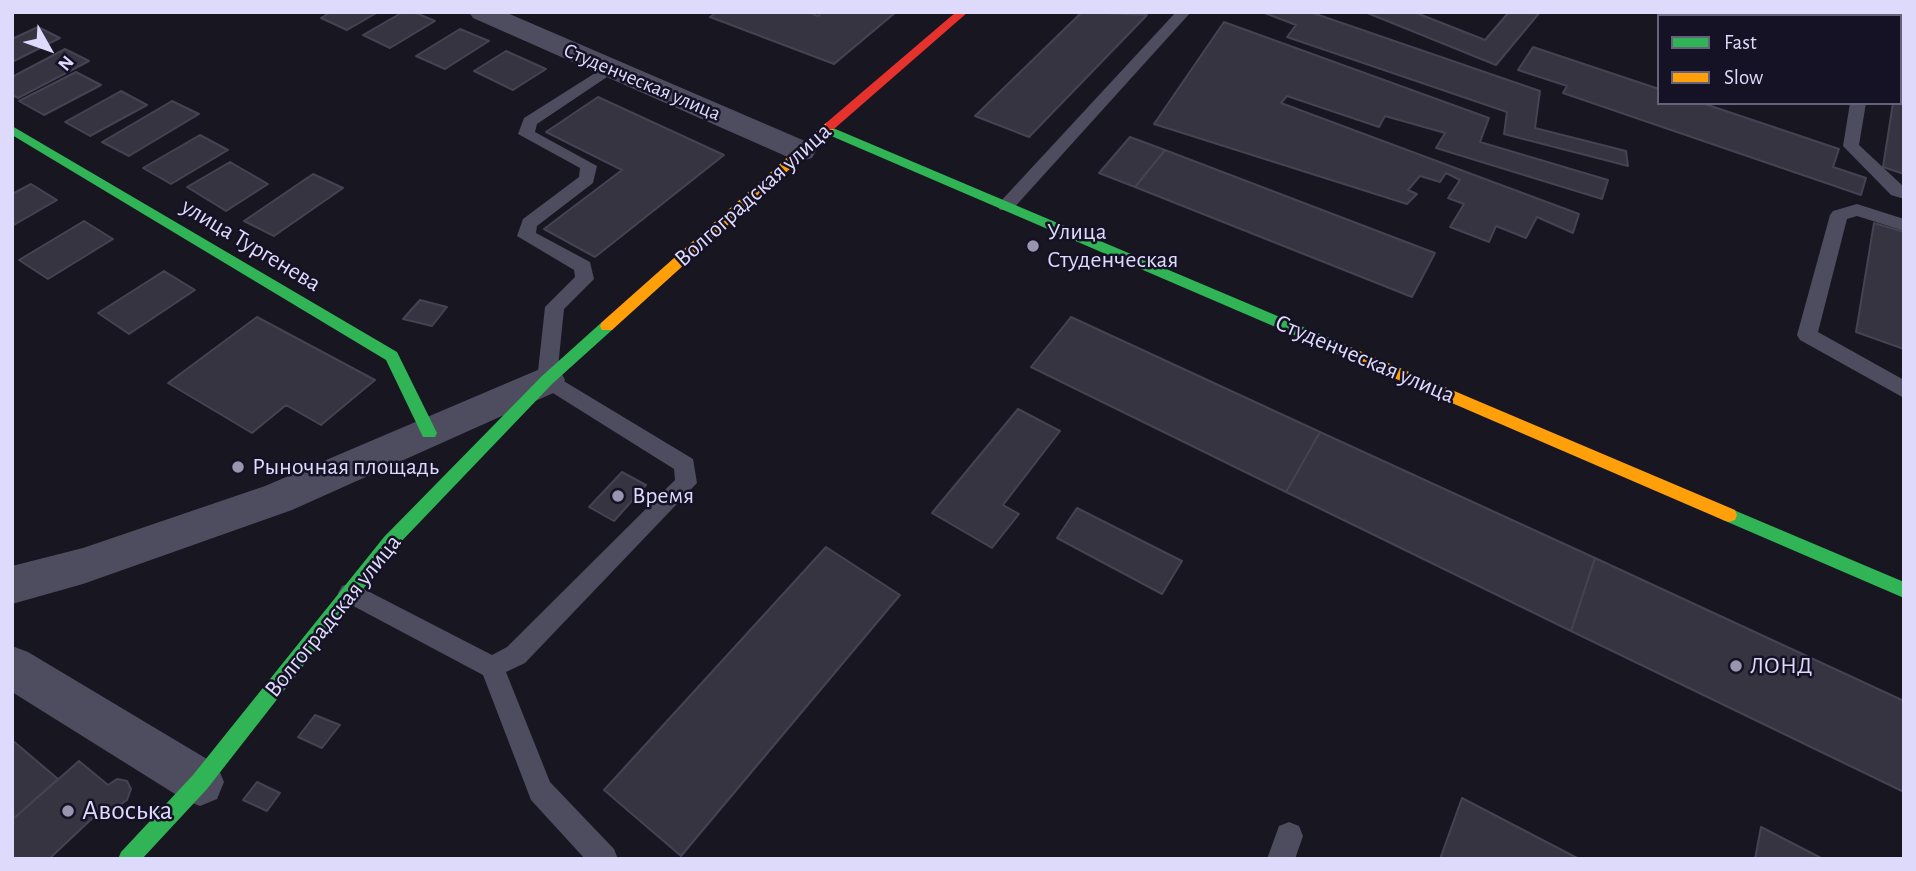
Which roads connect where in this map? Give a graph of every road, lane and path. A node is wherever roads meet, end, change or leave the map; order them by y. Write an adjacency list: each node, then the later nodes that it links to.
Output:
1 (482, 12): 4 (street, Студенческая улица)
2 (963, 12): 7 (street, Волгоградская улица)
3 (1184, 12): 10 (lane)
4 (611, 68): 8 (street, Студенческая улица); 12 (lane)
5 (1858, 105): 9 (lane)
6 (12, 130): 14 (street, улица Тургенева)
7 (826, 130): 8 (street, Волгоградская улица); 10 (street, Студенческая улица)
8 (801, 151): 12 (street, Волгоградская улица)
9 (1904, 193)
10 (1006, 206): 16 (street, Студенческая улица)
11 (1904, 225): 13 (lane)
12 (547, 380): 14 (street, Волгоградская улица); 17 (street, Волгоградская улица); 19 (lane)
13 (1904, 390)
14 (429, 433): 15 (street, Волгоградская улица)
15 (12, 585)
16 (1904, 590)
17 (350, 593): 19 (lane); 20 (street, Волгоградская улица)
18 (12, 667): 20 (street)
19 (492, 667): 22 (lane)
20 (200, 782): 21 (street, Волгоградская улица)
21 (128, 859)
22 (604, 859)

